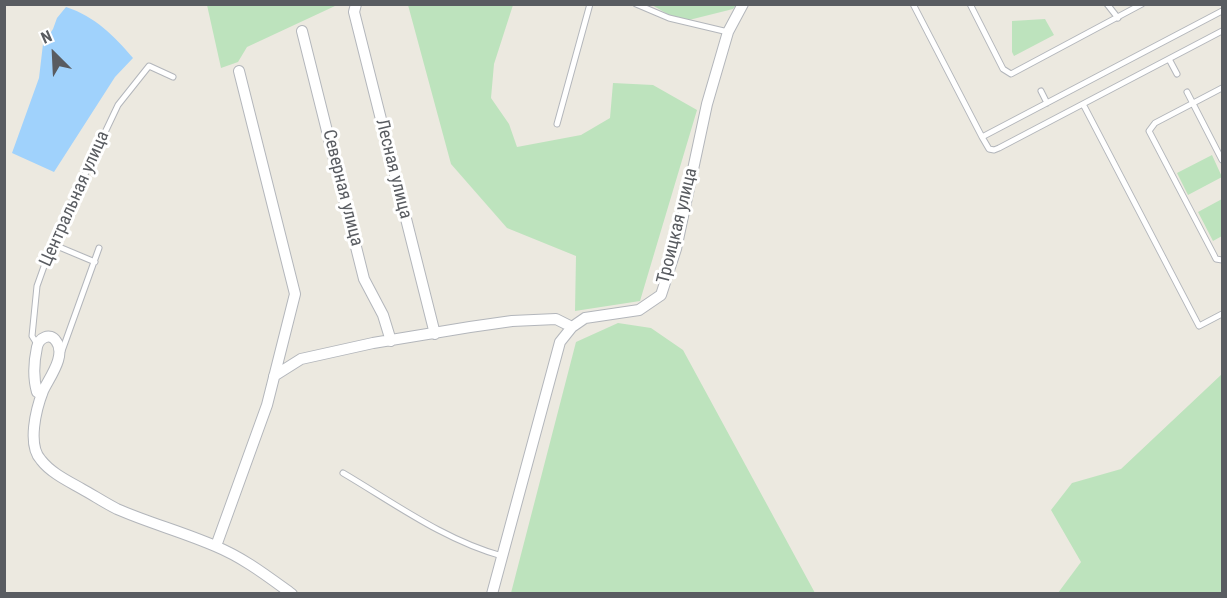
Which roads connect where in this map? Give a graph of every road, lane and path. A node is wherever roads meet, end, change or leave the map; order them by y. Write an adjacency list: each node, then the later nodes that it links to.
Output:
1 (356, 4): 35 (street, Лесная улица)
2 (590, 4): 26 (lane)
3 (636, 4): 13 (lane)
4 (743, 4): 13 (street, Троицкая улица)
5 (913, 4): 27 (lane)
6 (970, 4): 15 (lane)
7 (1107, 4): 10 (lane)
8 (1142, 4): 10 (lane)
9 (1222, 11): 23 (lane)
10 (1118, 18): 15 (lane)
11 (302, 31): 36 (street, Северная улица)
12 (1222, 31): 14 (lane)
13 (728, 32): 34 (street, Троицкая улица)
14 (1169, 59): 18 (lane); 25 (lane)
15 (1028, 65): 17 (lane)
16 (239, 71): 38 (street)
17 (1032, 73)
18 (1177, 74)
19 (173, 77): 29 (lane, Центральная улица)
20 (1222, 88): 24 (lane)
21 (1041, 91): 23 (lane)
22 (1186, 92): 24 (lane)
23 (1047, 103): 27 (lane)
24 (1193, 103): 28 (lane); 31 (lane)
25 (1083, 104): 27 (lane); 33 (lane)
26 (557, 123)
27 (982, 137)
28 (1222, 160)
29 (52, 244): 32 (lane); 37 (lane, Центральная улица)
30 (99, 248): 32 (lane)
31 (1222, 260)
32 (95, 262): 39 (lane)
33 (1222, 314)
34 (572, 327): 35 (street); 45 (street)
35 (435, 334): 36 (street)
36 (391, 341): 40 (street)
37 (37, 344): 39 (street); 42 (street)
38 (280, 352): 40 (street); 41 (street)
39 (58, 361): 42 (street)
40 (297, 362): 41 (street)
41 (274, 376): 44 (street)
42 (42, 393): 44 (street)
43 (343, 473): 45 (lane)
44 (216, 546): 46 (street)
45 (502, 556): 47 (street)
46 (292, 594)
47 (492, 594)

